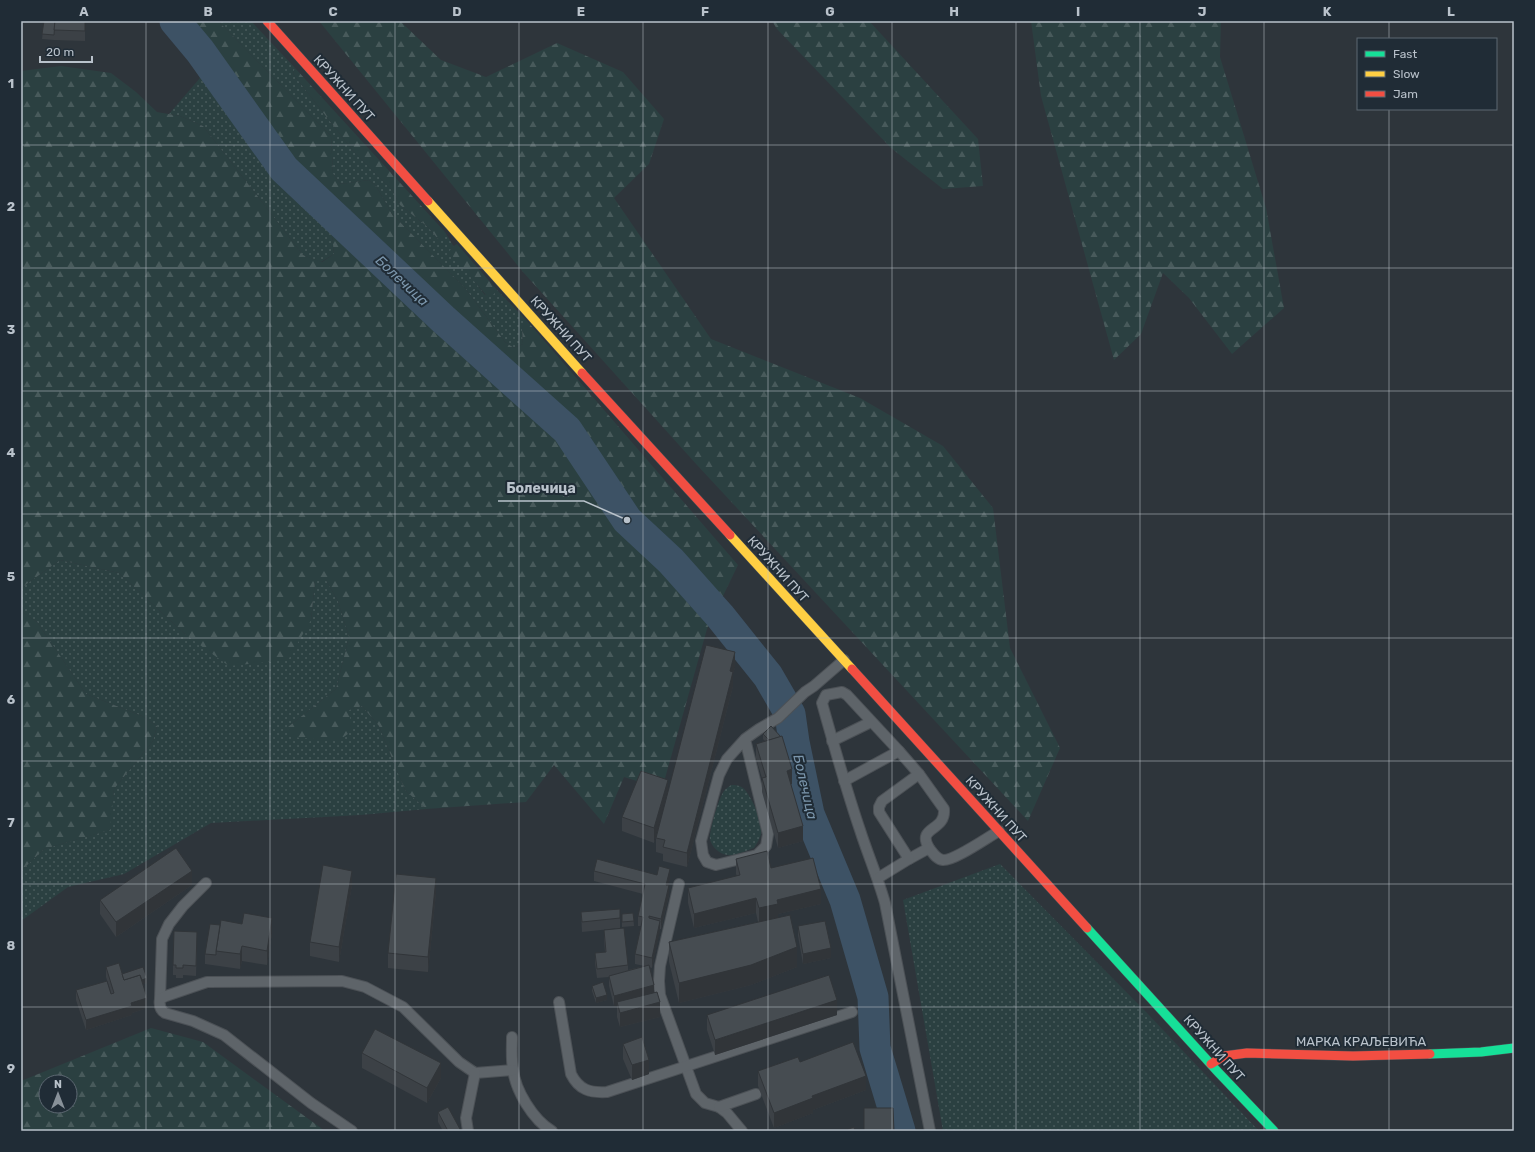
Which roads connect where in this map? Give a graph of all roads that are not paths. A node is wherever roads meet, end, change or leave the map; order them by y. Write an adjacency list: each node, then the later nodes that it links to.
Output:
1 (267, 21): 2 (main road, КРУЖНИ ПУТ)
2 (844, 660): 4 (lane); 9 (main road, КРУЖНИ ПУТ)
3 (871, 722): 5 (lane); 5 (lane); 6 (lane)
4 (745, 739): 4 (lane)
5 (832, 741): 8 (lane)
6 (899, 751): 7 (lane); 8 (lane)
7 (919, 774): 10 (lane); 11 (lane)
8 (844, 781): 12 (lane)
9 (999, 831): 10 (lane); 20 (main road, КРУЖНИ ПУТ)
10 (929, 848): 11 (lane)
11 (910, 859): 12 (lane)
12 (878, 878): 30 (lane)
13 (206, 883): 15 (lane)
14 (679, 884): 21 (lane)
15 (160, 999): 23 (lane); 26 (lane)
16 (559, 1002): 21 (lane)
17 (852, 1012): 21 (lane)
18 (512, 1037): 22 (lane)
19 (1514, 1048): 20 (main road, МАРКА КРАЉЕВИЋА)
20 (1211, 1064): 31 (main road, КРУЖНИ ПУТ)
21 (686, 1067): 25 (lane)
22 (513, 1070): 23 (lane); 28 (lane)
23 (475, 1073): 27 (lane)
24 (756, 1094): 25 (lane)
25 (719, 1107): 29 (lane)
26 (352, 1131)
27 (468, 1131)
28 (552, 1131)
29 (742, 1131)
30 (930, 1131)
31 (1274, 1131)

